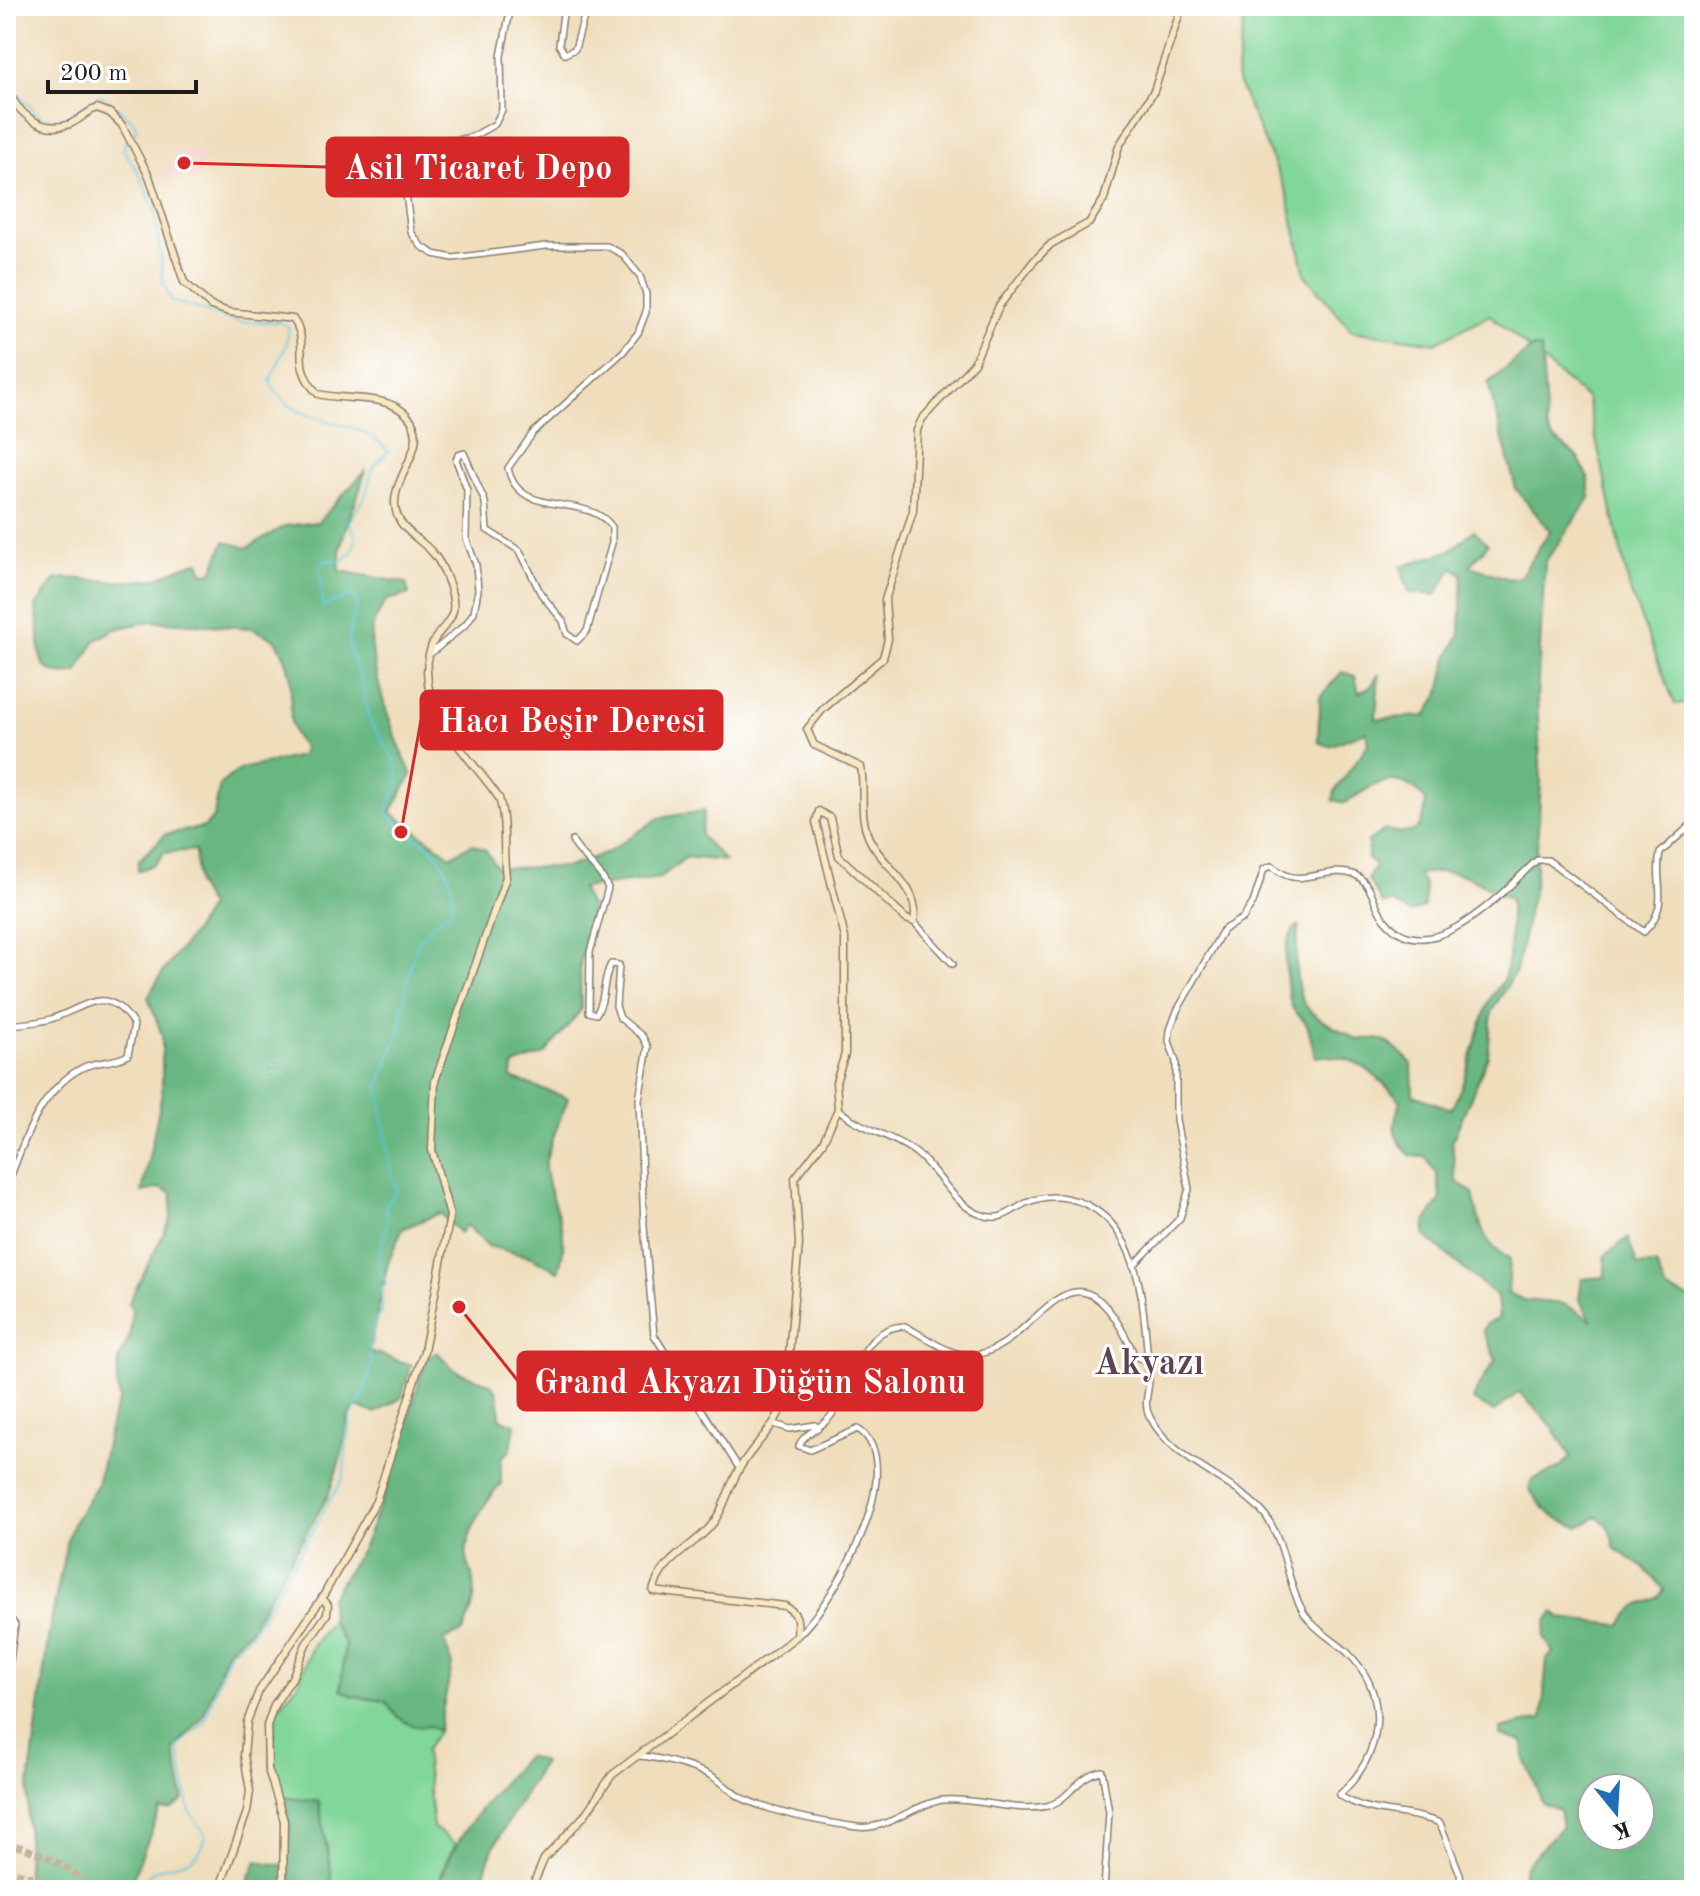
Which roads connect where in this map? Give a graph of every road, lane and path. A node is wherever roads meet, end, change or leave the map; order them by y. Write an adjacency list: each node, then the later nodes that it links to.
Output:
1 (511, 6): 6 (street)
2 (564, 6): 3 (street)
3 (587, 6)
4 (1182, 6): 9 (main road)
5 (6, 87): 6 (main road)
6 (429, 655): 19 (main road)
7 (1694, 822): 14 (street)
8 (572, 841): 18 (street)
9 (914, 922): 10 (street); 12 (main road)
10 (953, 964)
11 (6, 1025): 13 (street)
12 (838, 1109): 14 (street); 16 (main road)
13 (6, 1190)
14 (1133, 1266): 15 (street)
15 (1145, 1361): 17 (street); 28 (street)
16 (774, 1424): 17 (street); 18 (main road)
17 (818, 1429): 21 (street)
18 (739, 1468): 21 (main road)
19 (322, 1598): 24 (main road); 25 (main road)
20 (6, 1612): 22 (street)
21 (797, 1636): 23 (main road)
22 (6, 1687)
23 (634, 1755): 26 (main road); 27 (street)
24 (219, 1890)
25 (283, 1890)
26 (531, 1890)
27 (1104, 1890)
28 (1462, 1890)

